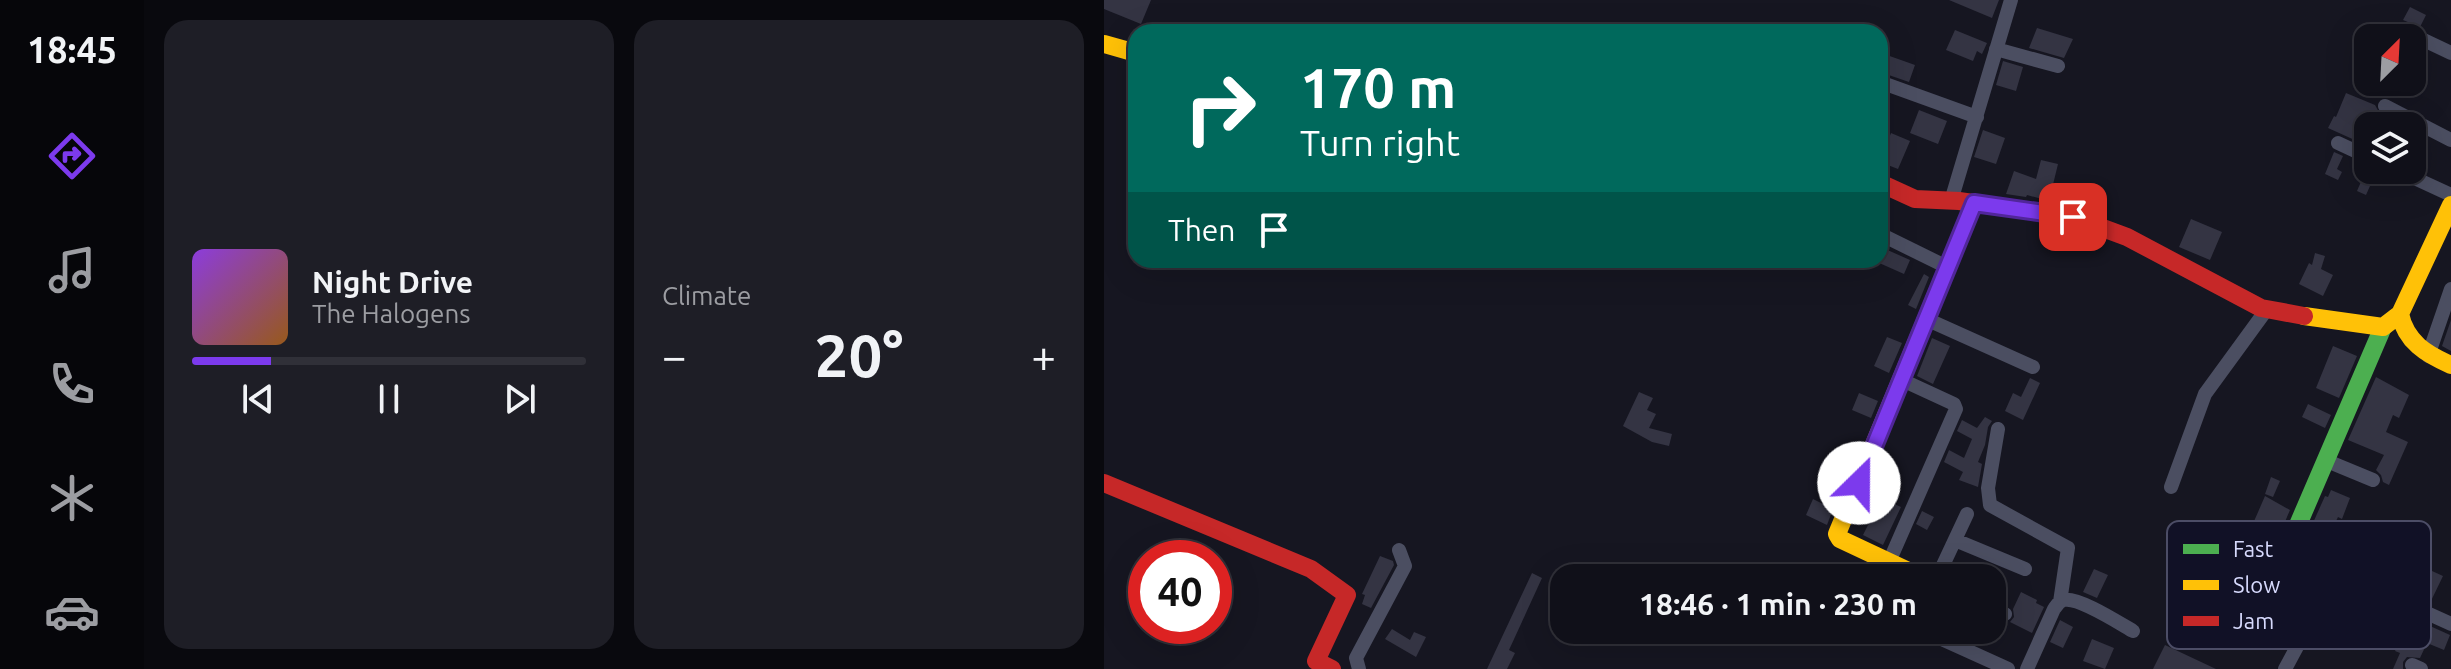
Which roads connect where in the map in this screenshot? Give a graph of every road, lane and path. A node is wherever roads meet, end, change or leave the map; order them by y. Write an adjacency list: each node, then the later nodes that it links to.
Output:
1 (2011, 0): 4 (street)
2 (2426, 41): 6 (street)
3 (1104, 44): 5 (street)
4 (1996, 49): 7 (street); 10 (street)
5 (1128, 51)
6 (2451, 53)
7 (2058, 66)
8 (1888, 85): 10 (street)
9 (2385, 106): 11 (street)
10 (1977, 117): 17 (street)
11 (2451, 140)
12 (2338, 143): 13 (street)
13 (2354, 150)
14 (2426, 183): 16 (street)
15 (1888, 187): 17 (street)
16 (2451, 195)
17 (1951, 201): 18 (street)
18 (1974, 203): 21 (street); 23 (street)
19 (2451, 205): 24 (street)
20 (1888, 238): 21 (street)
21 (1947, 267): 25 (street)
22 (2451, 289): 27 (street)
23 (2267, 309): 26 (street); 35 (street)
24 (2400, 314): 26 (street); 27 (street)
25 (1926, 319): 29 (street); 30 (street)
26 (2383, 327): 32 (street)
27 (2428, 356): 28 (street)
28 (2451, 365)
29 (2033, 367)
30 (1902, 380): 40 (street); 40 (street)
31 (1998, 429): 44 (street)
32 (2327, 461): 33 (street); 37 (street)
33 (2373, 480)
34 (1104, 483): 50 (street)
35 (2171, 487)
36 (1967, 514): 38 (street)
37 (2300, 521)
38 (1955, 540): 42 (street); 43 (street)
39 (1399, 550): 51 (street)
40 (1889, 562): 41 (street)
41 (1893, 564)
42 (1944, 564)
43 (2025, 569)
44 (2060, 602): 47 (street); 53 (street)
45 (2431, 615): 46 (street)
46 (2451, 624)
47 (2133, 631)
48 (1953, 644): 52 (street)
49 (2296, 649): 54 (street)
50 (1332, 669)
51 (1359, 669)
52 (2008, 669)
53 (2027, 669)
54 (2285, 669)

